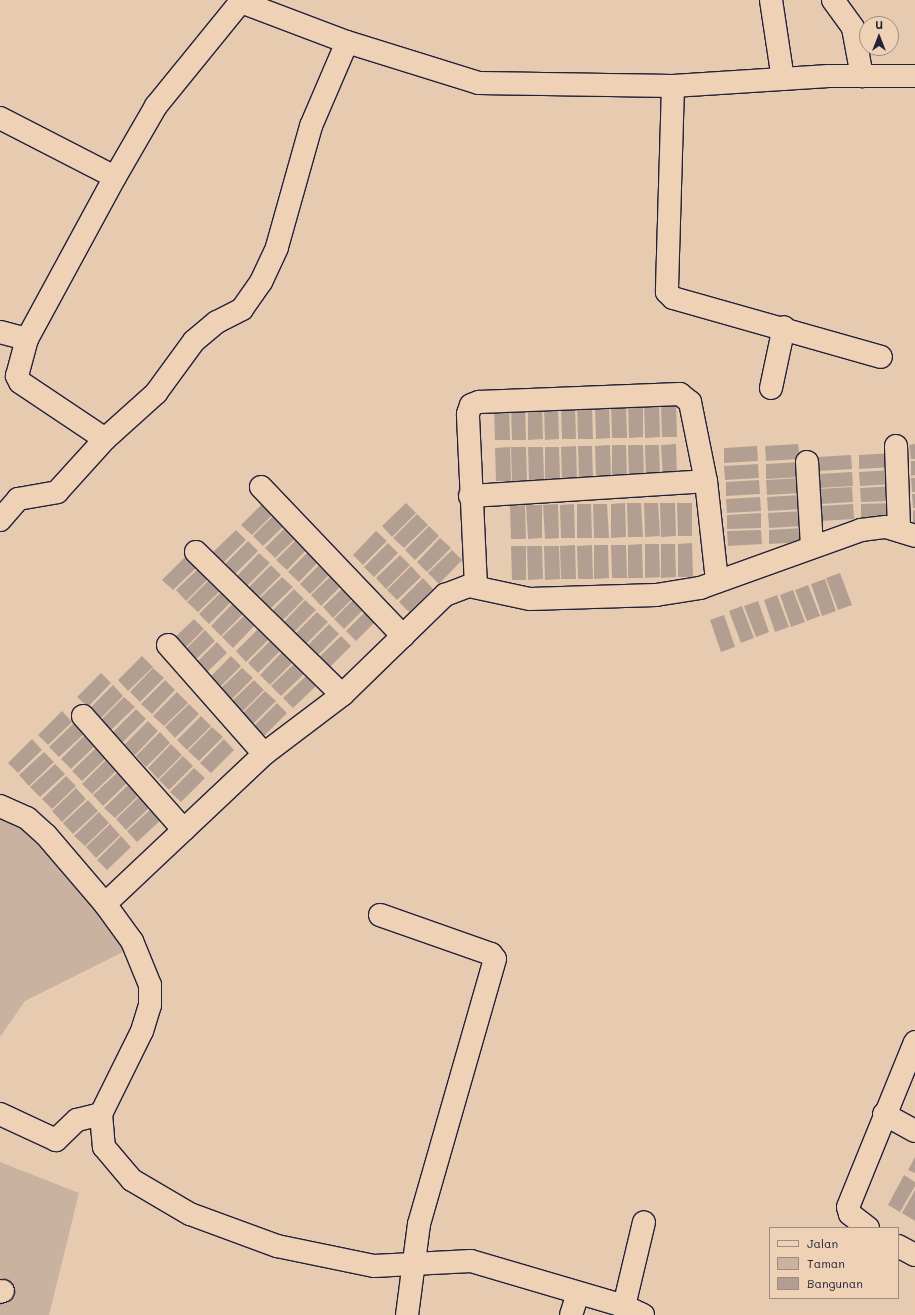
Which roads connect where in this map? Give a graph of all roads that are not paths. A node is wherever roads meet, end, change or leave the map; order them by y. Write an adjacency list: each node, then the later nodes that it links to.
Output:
1 (771, 0): 7 (street)
2 (833, 0): 5 (street)
3 (242, 1): 4 (street); 10 (street)
4 (348, 42): 8 (street); 16 (street)
5 (862, 76): 6 (street); 7 (street)
6 (915, 76)
7 (783, 79): 8 (street)
8 (673, 86): 11 (street)
9 (0, 118): 10 (street)
10 (114, 177): 13 (street)
11 (784, 327): 14 (street); 15 (street)
12 (0, 332): 13 (street)
13 (27, 339): 16 (street)
14 (881, 357)
15 (771, 388)
16 (105, 439): 22 (street)
17 (896, 446): 23 (street)
18 (806, 462): 24 (street)
19 (706, 481): 21 (street); 21 (street); 26 (street)
20 (261, 487): 28 (street)
21 (470, 496): 27 (street)
22 (0, 520)
23 (907, 533): 24 (street)
24 (812, 546): 26 (street)
25 (196, 552): 30 (street)
26 (717, 580): 27 (street)
27 (476, 586): 28 (street)
28 (403, 636): 30 (street)
29 (168, 645): 32 (street)
30 (342, 695): 32 (street)
31 (82, 716): 34 (street)
32 (264, 754): 34 (street)
33 (0, 806): 35 (street)
34 (184, 830): 35 (street)
35 (105, 904): 39 (street)
36 (380, 916): 46 (street)
37 (915, 1042): 40 (street)
38 (0, 1114): 39 (street)
39 (101, 1114): 46 (street)
40 (884, 1114): 41 (street); 43 (street)
41 (915, 1131)
42 (644, 1222): 48 (street)
43 (867, 1227)
44 (899, 1247): 45 (street)
45 (915, 1255)
46 (414, 1265): 47 (street); 49 (street)
47 (578, 1293): 48 (street); 50 (street)
48 (634, 1311)
49 (407, 1315)
50 (571, 1315)

